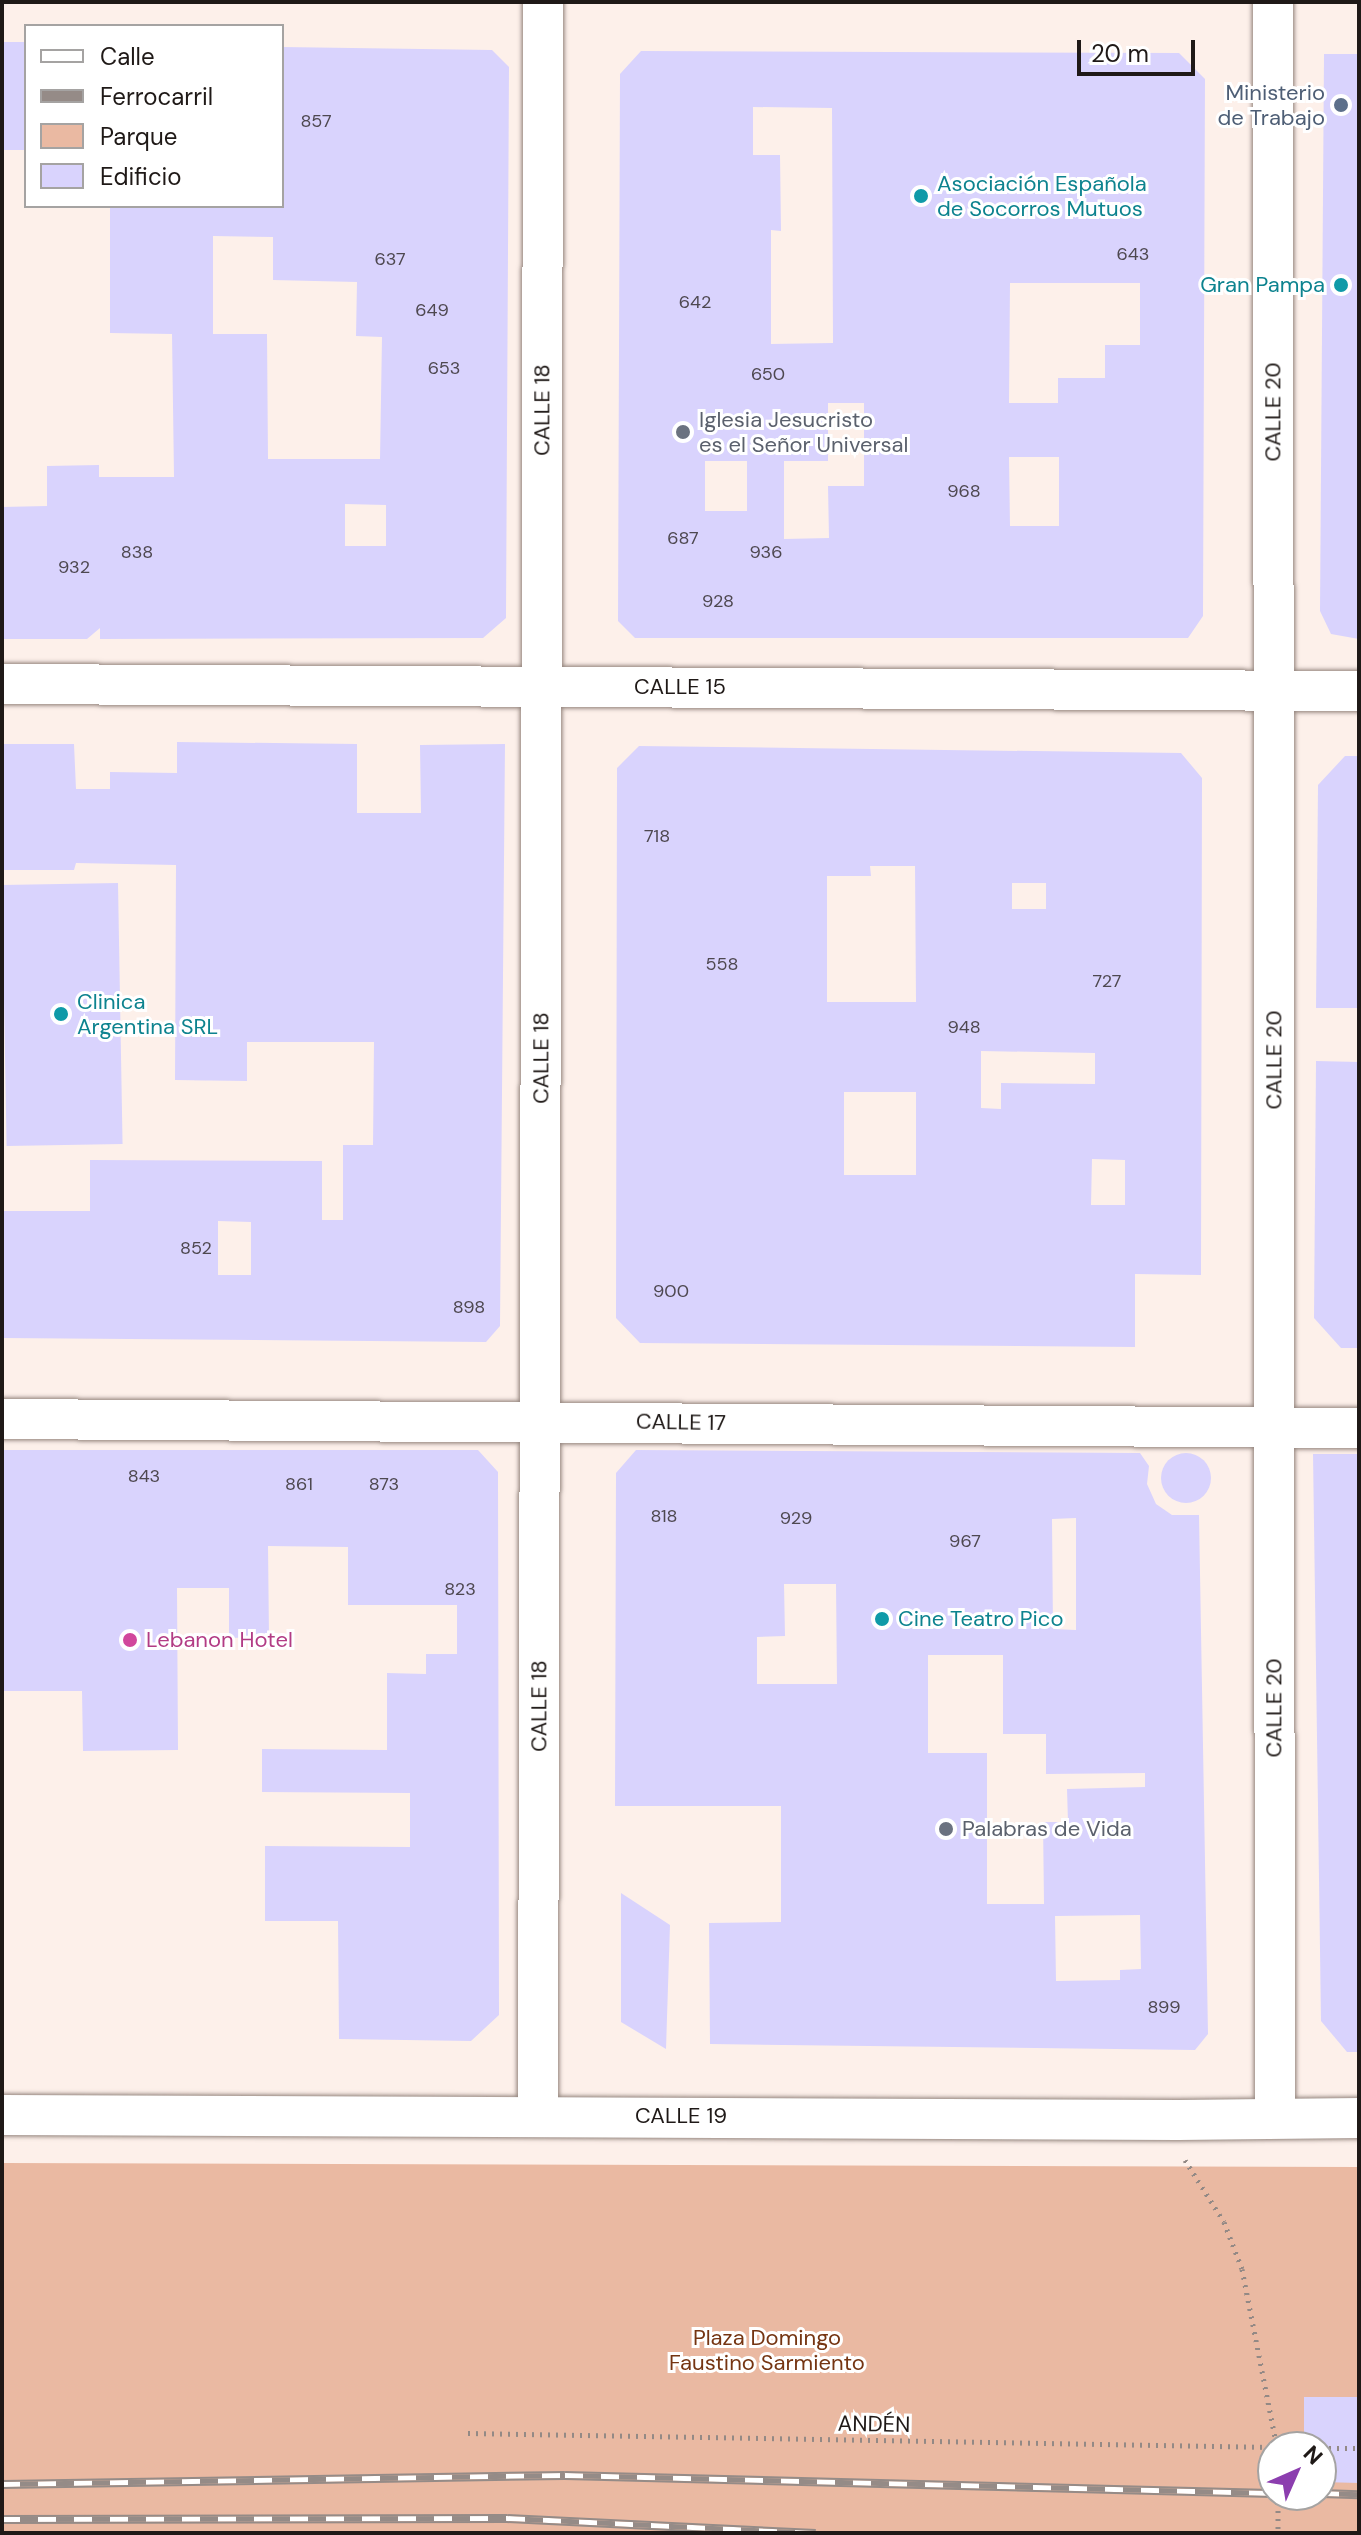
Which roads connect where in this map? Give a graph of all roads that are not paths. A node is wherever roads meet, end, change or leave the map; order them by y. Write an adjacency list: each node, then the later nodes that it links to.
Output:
1 (543, 2): 4 (street, CALLE 18)
2 (1273, 2): 5 (street, CALLE 20)
3 (2, 684): 4 (street, CALLE 15)
4 (542, 687): 5 (street, CALLE 15); 8 (street, CALLE 18)
5 (1274, 691): 6 (street, CALLE 15); 9 (street, CALLE 20)
6 (1359, 691)
7 (2, 1419): 8 (street, CALLE 17)
8 (539, 1420): 9 (street, CALLE 17); 12 (street, CALLE 18)
9 (1274, 1428): 10 (street, CALLE 17); 13 (street, CALLE 20)
10 (1359, 1428)
11 (2, 2115): 12 (street, CALLE 19)
12 (538, 2115): 13 (street, CALLE 19)
13 (1275, 2118): 14 (street, CALLE 19)
14 (1359, 2118)

